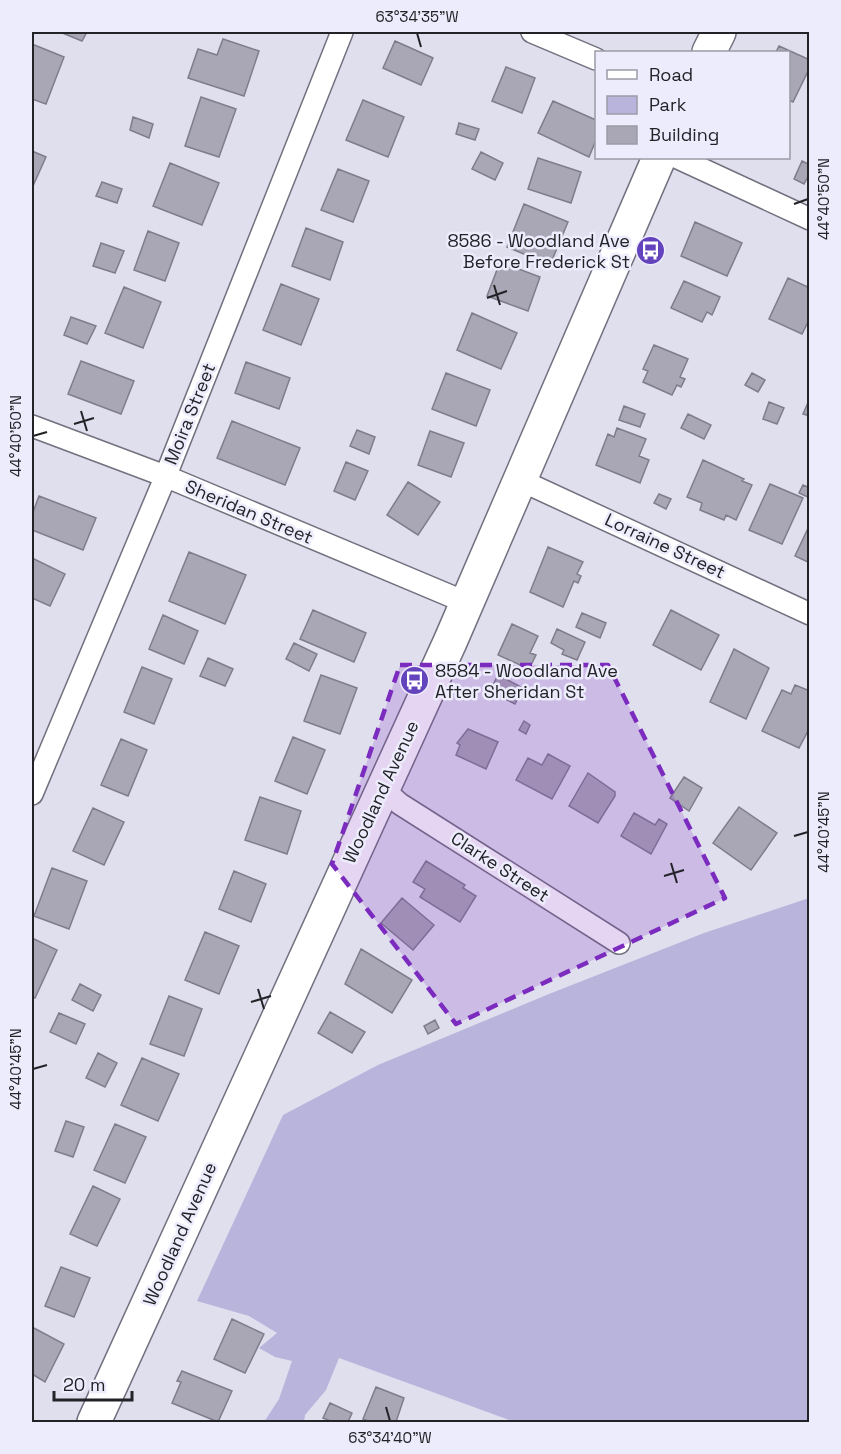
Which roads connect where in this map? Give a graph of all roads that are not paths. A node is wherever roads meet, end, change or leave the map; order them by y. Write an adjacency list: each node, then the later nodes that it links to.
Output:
1 (342, 32): 10 (street, Moira Street)
2 (532, 32): 5 (street)
3 (719, 32): 4 (main road)
4 (710, 51)
5 (595, 58)
6 (659, 159): 11 (main road, Woodland Avenue)
7 (680, 159): 8 (street)
8 (810, 219)
9 (32, 426): 10 (street, Sheridan Street)
10 (165, 476): 12 (street, Sheridan Street); 15 (street, Moira Street)
11 (520, 480): 12 (main road, Woodland Avenue); 13 (street, Lorraine Street)
12 (465, 602): 14 (main road, Woodland Avenue)
13 (810, 614)
14 (383, 789): 16 (street, Clarke Street); 17 (main road, Woodland Avenue)
15 (32, 794)
16 (619, 943)
17 (94, 1422)

